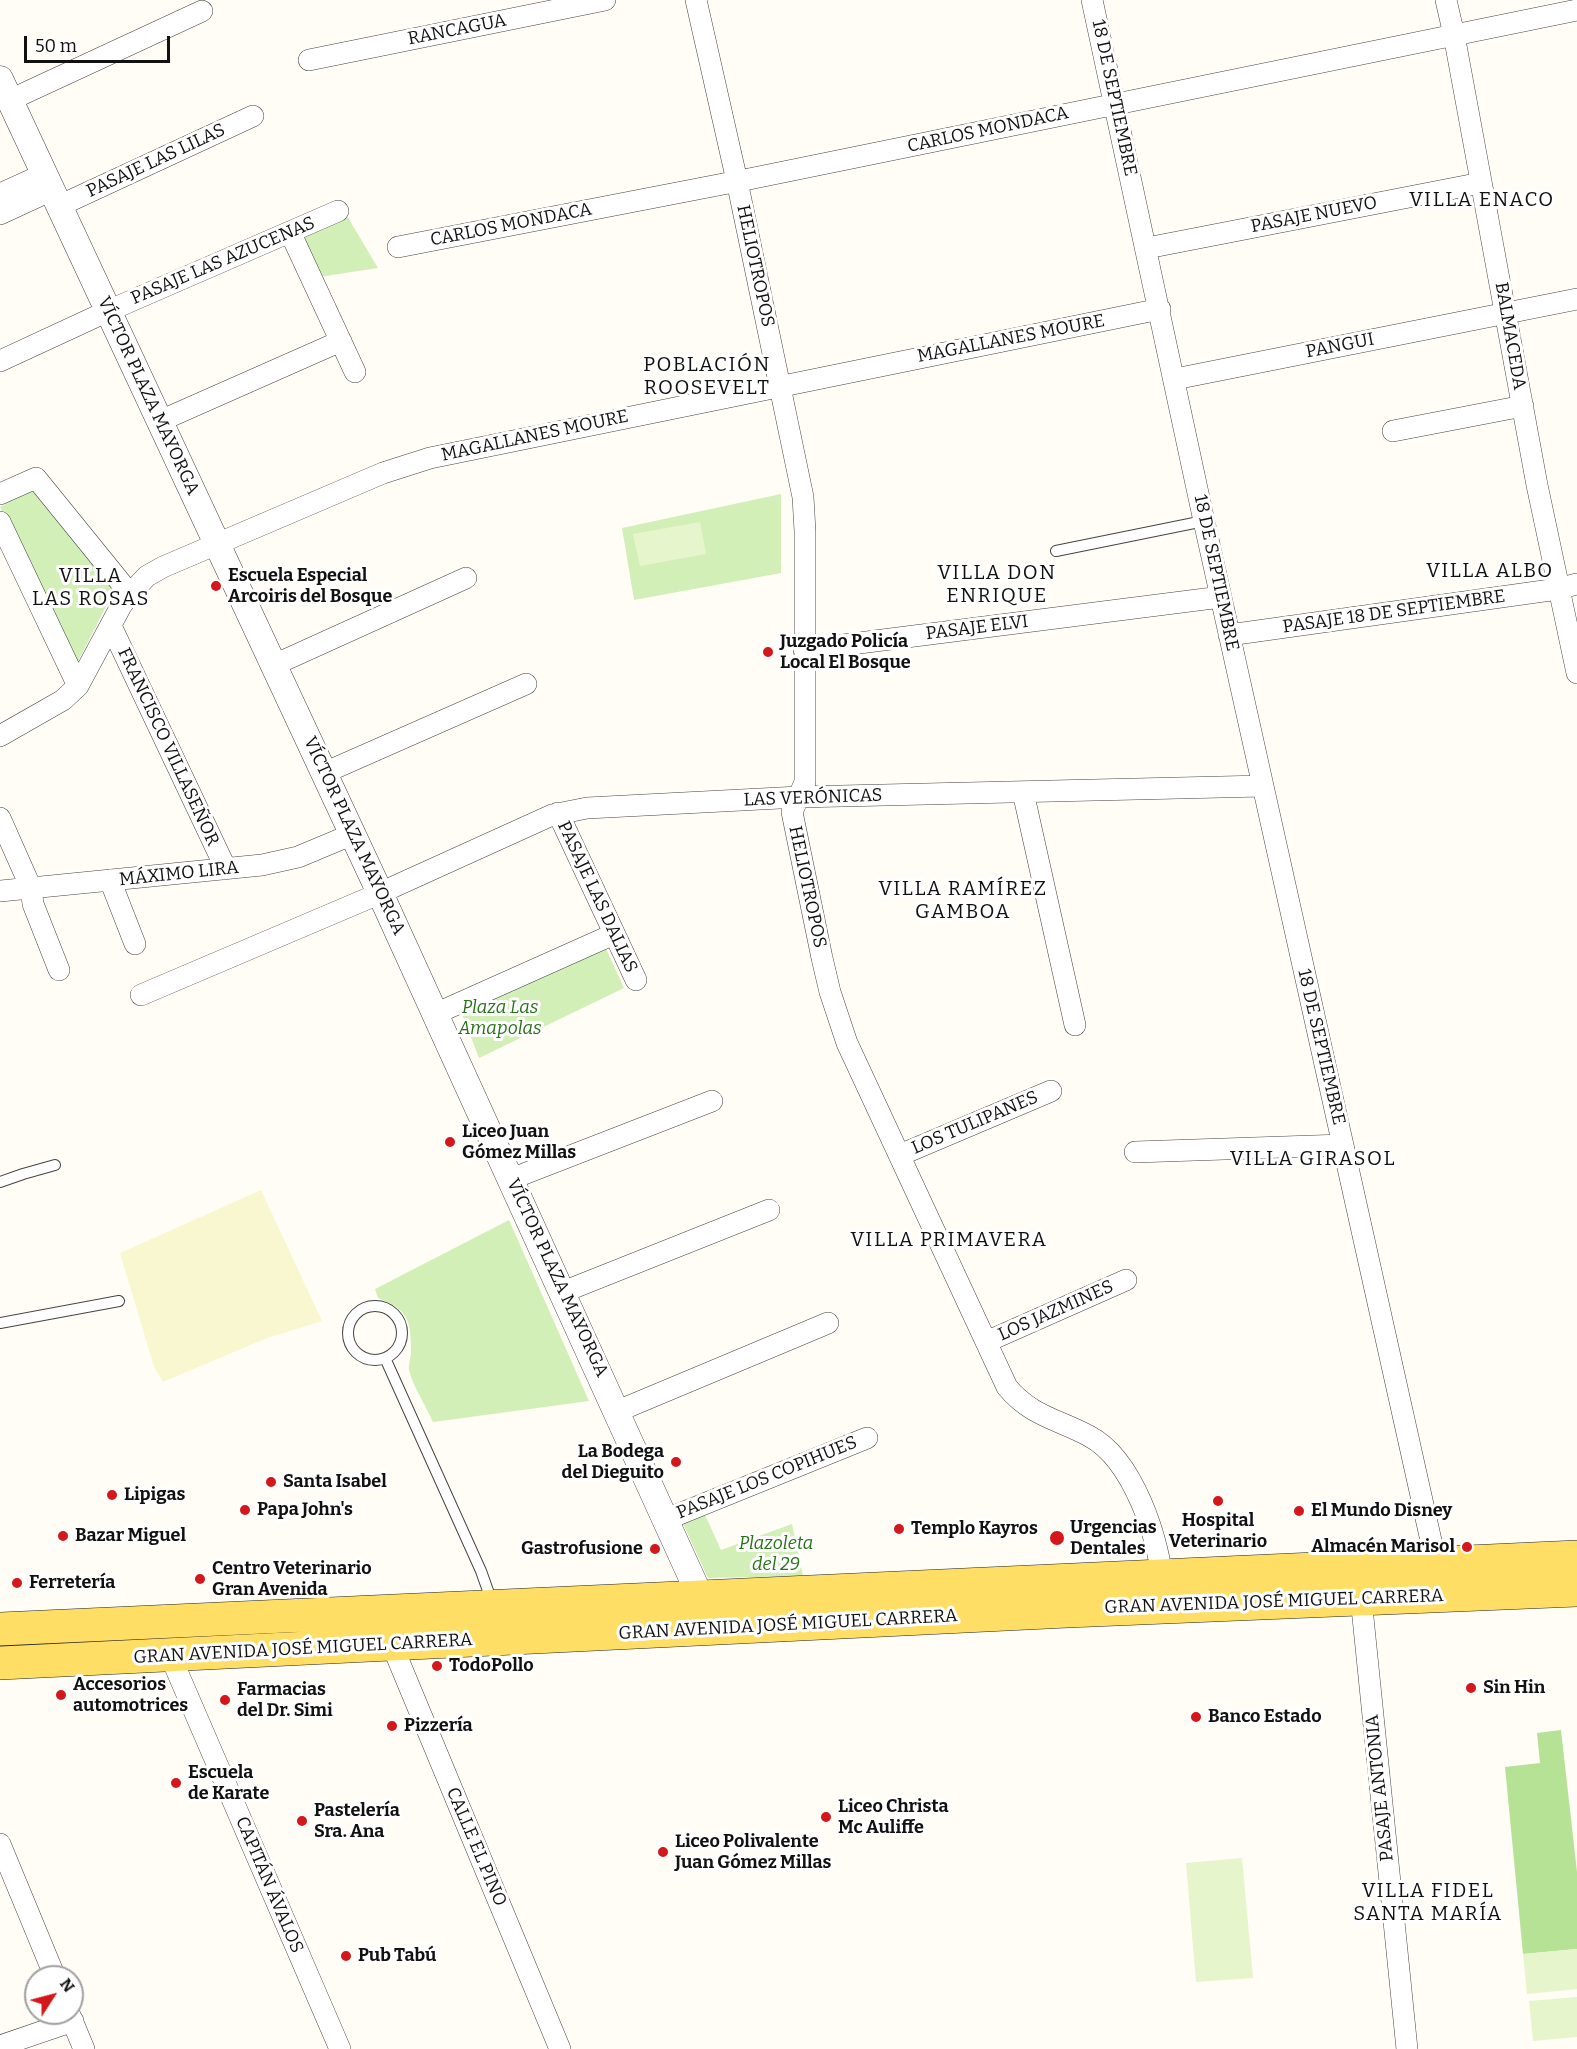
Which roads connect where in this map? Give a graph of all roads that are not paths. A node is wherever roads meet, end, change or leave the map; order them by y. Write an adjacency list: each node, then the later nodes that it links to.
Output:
1 (606, 0): 8 (street, RANCAGUA)
2 (696, 0): 12 (street, HELIOTROPOS)
3 (1092, 0): 10 (street, 18 DE SEPTIEMBRE)
4 (1446, 0): 7 (street, BALMACEDA)
5 (202, 10): 9 (street)
6 (1577, 10): 7 (street, CARLOS MONDACA)
7 (1454, 35): 10 (street, CARLOS MONDACA); 13 (street, BALMACEDA)
8 (309, 60)
9 (5, 90): 14 (street, VÍCTOR PLAZA MAYORGA)
10 (1116, 104): 12 (street, CARLOS MONDACA); 20 (street, 18 DE SEPTIEMBRE)
11 (253, 116): 14 (street, PASAJE LAS LILAS)
12 (737, 182): 19 (street, CARLOS MONDACA); 29 (street, HELIOTROPOS)
13 (1481, 183): 20 (street, PASAJE NUEVO); 24 (street, BALMACEDA)
14 (52, 190): 15 (street); 17 (street); 23 (street, VÍCTOR PLAZA MAYORGA)
15 (0, 195)
16 (338, 211): 18 (street, PASAJE LAS AZUCENAS)
17 (0, 214)
18 (290, 232): 23 (street, PASAJE LAS AZUCENAS); 25 (street)
19 (398, 247)
20 (1147, 248): 22 (street, 18 DE SEPTIEMBRE)
21 (1577, 299): 24 (street, PANGUI)
22 (1160, 309): 28 (street, 18 DE SEPTIEMBRE); 29 (street, MAGALLANES MOURE)
23 (108, 311): 26 (street, PASAJE LAS AZUCENAS); 31 (street, VÍCTOR PLAZA MAYORGA)
24 (1506, 313): 28 (street, PANGUI); 30 (street, BALMACEDA)
25 (341, 341): 27 (street); 31 (street)
26 (0, 361)
27 (355, 372)
28 (1175, 379): 34 (street, 18 DE SEPTIEMBRE)
29 (780, 386): 36 (street, MAGALLANES MOURE); 44 (street, HELIOTROPOS)
30 (1523, 406): 32 (street); 39 (street, BALMACEDA)
31 (160, 421): 36 (street, VÍCTOR PLAZA MAYORGA)
32 (1393, 431)
33 (0, 494): 40 (street)
34 (1204, 521): 37 (lane); 41 (street, 18 DE SEPTIEMBRE)
35 (0, 522): 48 (street)
36 (217, 543): 40 (street, MAGALLANES MOURE); 45 (street, VÍCTOR PLAZA MAYORGA)
37 (1056, 551)
38 (466, 578): 45 (street)
39 (1568, 586): 43 (street, PASAJE 18 DE SEPTIEMBRE); 46 (street, BALMACEDA)
40 (130, 594): 42 (street, MAGALLANES MOURE)
41 (1221, 597): 43 (street, 18 DE SEPTIEMBRE); 44 (street, PASAJE ELVI)
42 (111, 626): 48 (street, MAGALLANES MOURE); 57 (street, FRANCISCO VILLASEÑOR)
43 (1229, 635): 51 (street, 18 DE SEPTIEMBRE)
44 (804, 650): 53 (street, HELIOTROPOS)
45 (274, 665): 50 (street, VÍCTOR PLAZA MAYORGA)
46 (1577, 672)
47 (526, 684): 50 (street)
48 (78, 686): 49 (street, MAGALLANES MOURE)
49 (0, 736)
50 (324, 772): 56 (street, VÍCTOR PLAZA MAYORGA)
51 (1263, 786): 52 (street, LAS VERÓNICAS); 71 (street, 18 DE SEPTIEMBRE)
52 (1023, 792): 53 (street, LAS VERÓNICAS); 68 (street)
53 (799, 797): 54 (street, LAS VERÓNICAS); 73 (street, HELIOTROPOS)
54 (558, 813): 61 (street, LAS VERÓNICAS); 62 (street, PASAJE LAS DALIAS)
55 (0, 818): 59 (street)
56 (353, 834): 57 (street, MÁXIMO LIRA); 61 (street, VÍCTOR PLAZA MAYORGA)
57 (226, 869): 58 (street, MÁXIMO LIRA)
58 (110, 880): 59 (street, MÁXIMO LIRA); 63 (street)
59 (31, 888): 60 (street, MÁXIMO LIRA); 64 (street)
60 (0, 891)
61 (380, 893): 66 (street, LAS VERÓNICAS); 67 (street, VÍCTOR PLAZA MAYORGA)
62 (615, 934): 65 (street, PASAJE LAS DALIAS); 67 (street)
63 (135, 944)
64 (60, 970)
65 (636, 980)
66 (141, 995)
67 (435, 1014): 75 (street, VÍCTOR PLAZA MAYORGA)
68 (1075, 1025)
69 (1051, 1091): 73 (street, LOS TULIPANES)
70 (712, 1101): 75 (street)
71 (1343, 1145): 72 (street, 18 DE SEPTIEMBRE); 89 (street, 18 DE SEPTIEMBRE)
72 (1135, 1152)
73 (900, 1155): 83 (street, HELIOTROPOS)
74 (55, 1165): 76 (lane)
75 (511, 1179): 79 (street, VÍCTOR PLAZA MAYORGA)
76 (0, 1182)
77 (769, 1210): 79 (street)
78 (1126, 1280): 83 (street, LOS JAZMINES)
79 (563, 1292): 85 (street, VÍCTOR PLAZA MAYORGA)
80 (119, 1301): 81 (lane)
81 (0, 1323)
82 (828, 1323): 85 (street)
83 (986, 1342): 90 (street, HELIOTROPOS)
84 (385, 1358): 84 (lane); 95 (lane)
85 (618, 1411): 87 (street, VÍCTOR PLAZA MAYORGA)
86 (867, 1438): 87 (street, PASAJE LOS COPIHUES)
87 (667, 1519): 93 (street, VÍCTOR PLAZA MAYORGA)
88 (1577, 1557): 89 (main road, GRAN AVENIDA JOSÉ MIGUEL CARRERA)
89 (1436, 1563): 90 (main road, GRAN AVENIDA JOSÉ MIGUEL CARRERA); 92 (street, 18 DE SEPTIEMBRE)
90 (1164, 1590): 93 (main road, GRAN AVENIDA JOSÉ MIGUEL CARRERA); 94 (main road, GRAN AVENIDA JOSÉ MIGUEL CARRERA); 98 (main road, GRAN AVENIDA JOSÉ MIGUEL CARRERA)
91 (1577, 1590): 92 (main road, GRAN AVENIDA JOSÉ MIGUEL CARRERA)
92 (1440, 1595): 94 (main road, GRAN AVENIDA JOSÉ MIGUEL CARRERA)
93 (700, 1596): 95 (main road, GRAN AVENIDA JOSÉ MIGUEL CARRERA); 98 (main road)
94 (1361, 1598): 110 (street, PASAJE ANTONIA)
95 (494, 1606): 96 (main road, GRAN AVENIDA JOSÉ MIGUEL CARRERA)
96 (412, 1610): 97 (main road, GRAN AVENIDA JOSÉ MIGUEL CARRERA); 99 (main road)
97 (0, 1629)
98 (674, 1630): 99 (main road, GRAN AVENIDA JOSÉ MIGUEL CARRERA)
99 (392, 1645): 100 (main road, GRAN AVENIDA JOSÉ MIGUEL CARRERA); 109 (street, CALLE EL PINO)
100 (170, 1655): 101 (main road, GRAN AVENIDA JOSÉ MIGUEL CARRERA); 108 (street, CAPITÁN ÁVALOS)
101 (0, 1663)
102 (0, 1844): 103 (street)
103 (50, 1965)
104 (51, 2025): 106 (street)
105 (74, 2025): 107 (street)
106 (0, 2046)
107 (84, 2049)
108 (340, 2049)
109 (560, 2049)
110 (1407, 2049)

